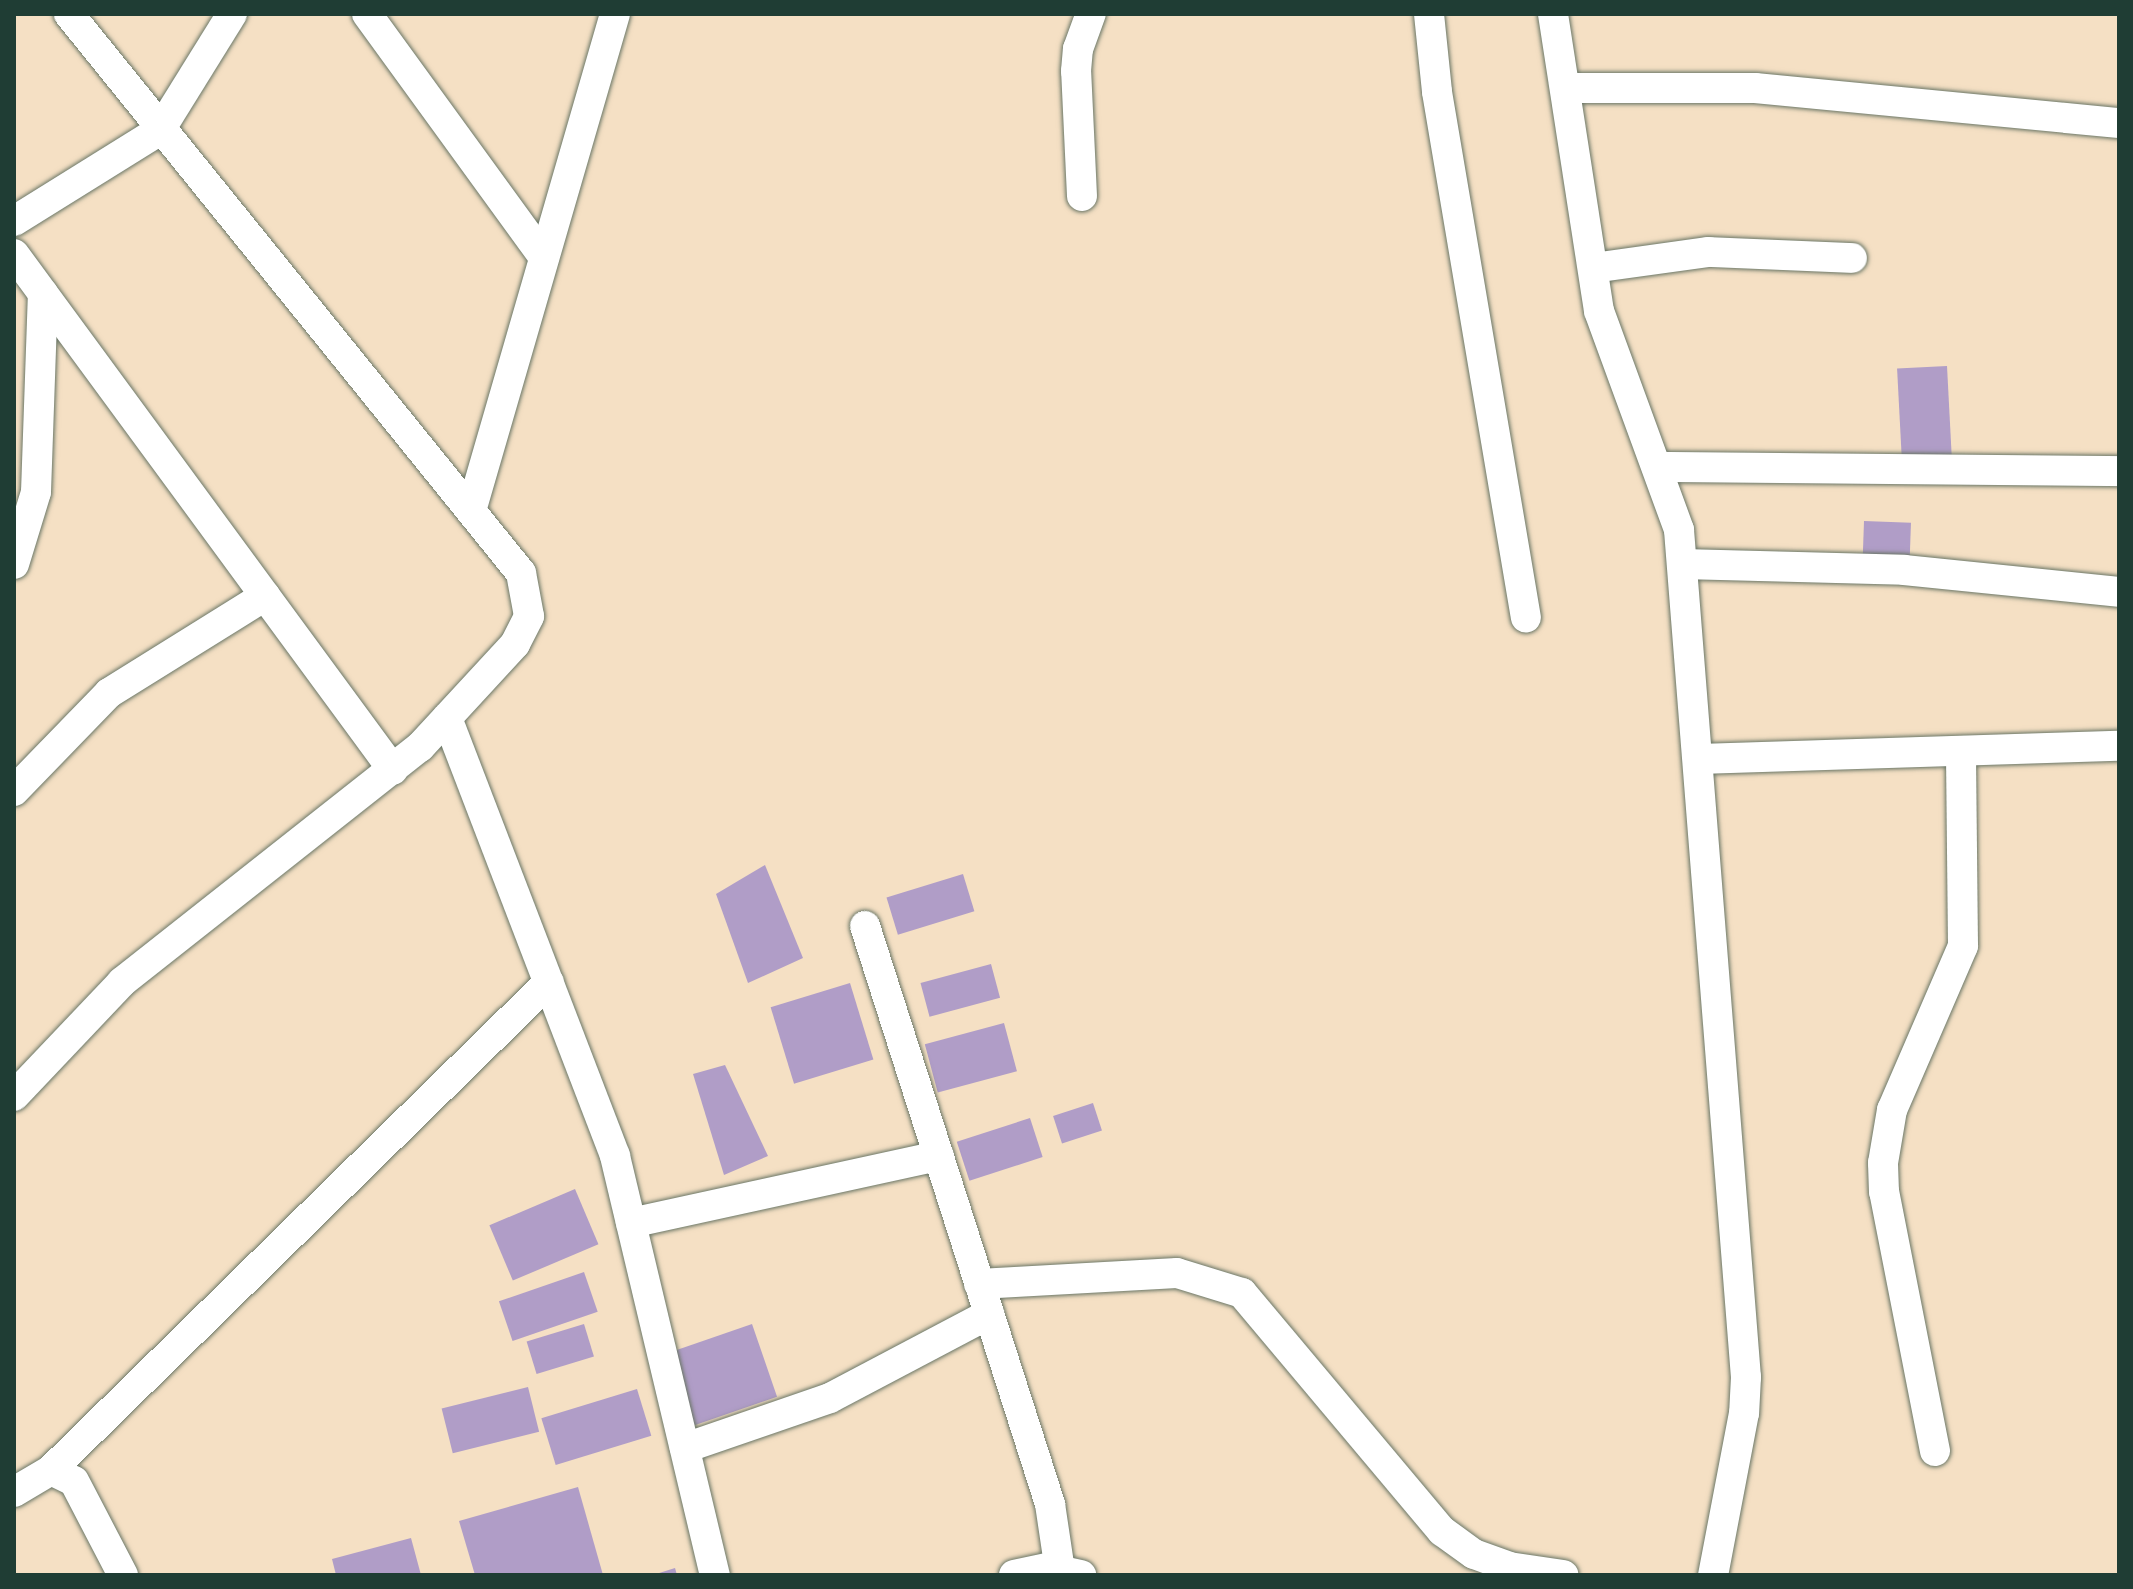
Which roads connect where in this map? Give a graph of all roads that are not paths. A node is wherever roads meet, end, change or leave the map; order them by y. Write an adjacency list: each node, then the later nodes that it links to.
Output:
1 (69, 14): 10 (street)
2 (232, 14): 10 (street)
3 (367, 14): 14 (street)
4 (615, 14): 14 (street)
5 (1091, 14): 11 (street)
6 (1429, 14): 25 (street)
7 (1553, 14): 8 (street)
8 (1567, 88): 9 (street); 16 (street)
9 (2119, 123)
10 (160, 130): 12 (street); 20 (street)
11 (1082, 196)
12 (14, 221)
13 (14, 254): 17 (street)
14 (544, 258): 20 (street)
15 (1852, 258): 16 (street)
16 (1593, 268): 18 (street)
17 (43, 293): 21 (street); 24 (street)
18 (1659, 467): 19 (street); 22 (street)
19 (2119, 471)
20 (471, 511): 26 (street)
21 (14, 564)
22 (1682, 564): 23 (street); 29 (street)
23 (2119, 592)
24 (265, 596): 30 (street); 31 (street)
25 (1526, 618)
26 (447, 718): 30 (street); 33 (street)
27 (2119, 746): 28 (street)
28 (1961, 751): 29 (street); 40 (street)
29 (1698, 759): 48 (street)
30 (393, 770): 34 (street)
31 (14, 791)
32 (865, 926): 35 (street)
33 (549, 982): 36 (street); 41 (street)
34 (14, 1096)
35 (939, 1156): 36 (street); 37 (street)
36 (631, 1223): 39 (street)
37 (979, 1284): 38 (street); 47 (street)
38 (989, 1314): 39 (street); 43 (street)
39 (685, 1448): 45 (street)
40 (1935, 1451)
41 (51, 1470): 42 (street); 44 (street)
42 (14, 1492)
43 (1070, 1573): 46 (street)
44 (123, 1575)
45 (715, 1575)
46 (1014, 1575)
47 (1563, 1575)
48 (1713, 1575)

